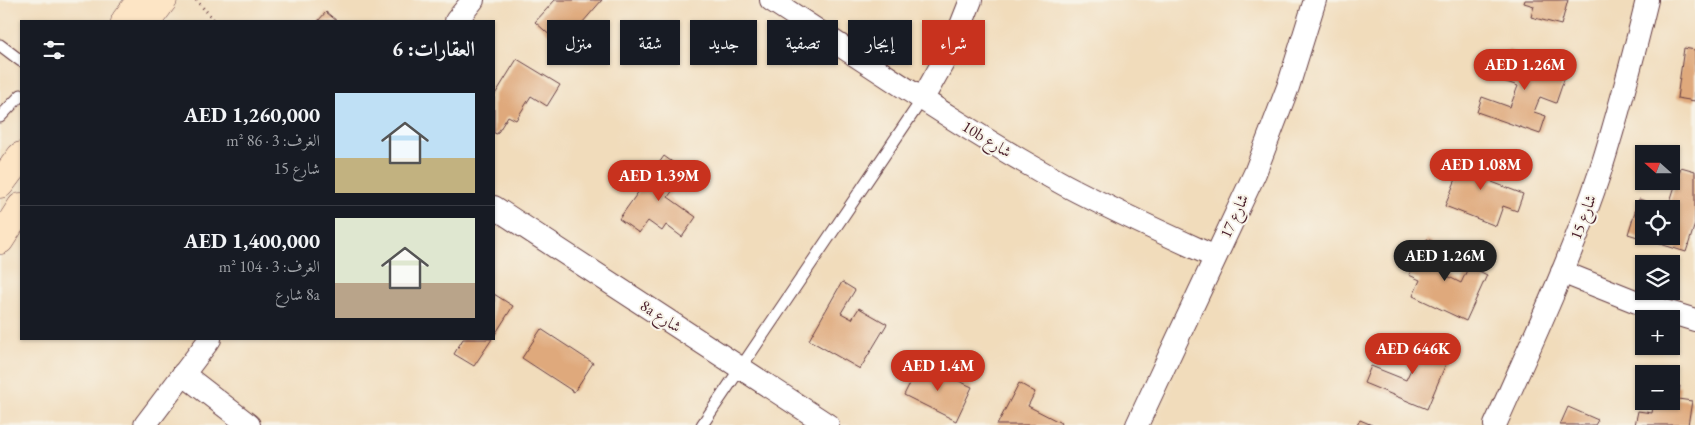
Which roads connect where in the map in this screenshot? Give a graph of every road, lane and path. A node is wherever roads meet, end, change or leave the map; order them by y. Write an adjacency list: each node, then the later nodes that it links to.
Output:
1 (141, 0): 9 (street)
2 (163, 0): 10 (street)
3 (196, 0): 11 (path)
4 (473, 0): 12 (street)
5 (771, 0): 16 (street, 10b شارع)
6 (971, 0): 16 (street)
7 (1315, 0): 23 (street, شارع 17)
8 (1647, 0): 24 (street, شارع 15)
9 (126, 20)
10 (148, 20)
11 (214, 20)
12 (457, 20)
13 (0, 45): 14 (lane)
14 (20, 60)
15 (20, 97): 17 (lane)
16 (923, 98): 23 (street, 10b شارع); 27 (lane)
17 (0, 117)
18 (20, 157): 19 (street)
19 (0, 184)
20 (495, 208): 27 (street, 8a شارع)
21 (20, 209): 22 (street)
22 (0, 240)
23 (1215, 257): 33 (street, شارع 17)
24 (1562, 272): 25 (street); 34 (street, شارع 15)
25 (1695, 320)
26 (209, 340): 28 (street)
27 (741, 368): 31 (lane); 32 (street, 8a شارع)
28 (183, 374): 29 (street); 30 (street)
29 (145, 425)
30 (249, 425)
31 (702, 425)
32 (828, 425)
33 (1137, 425)
34 (1495, 425)

